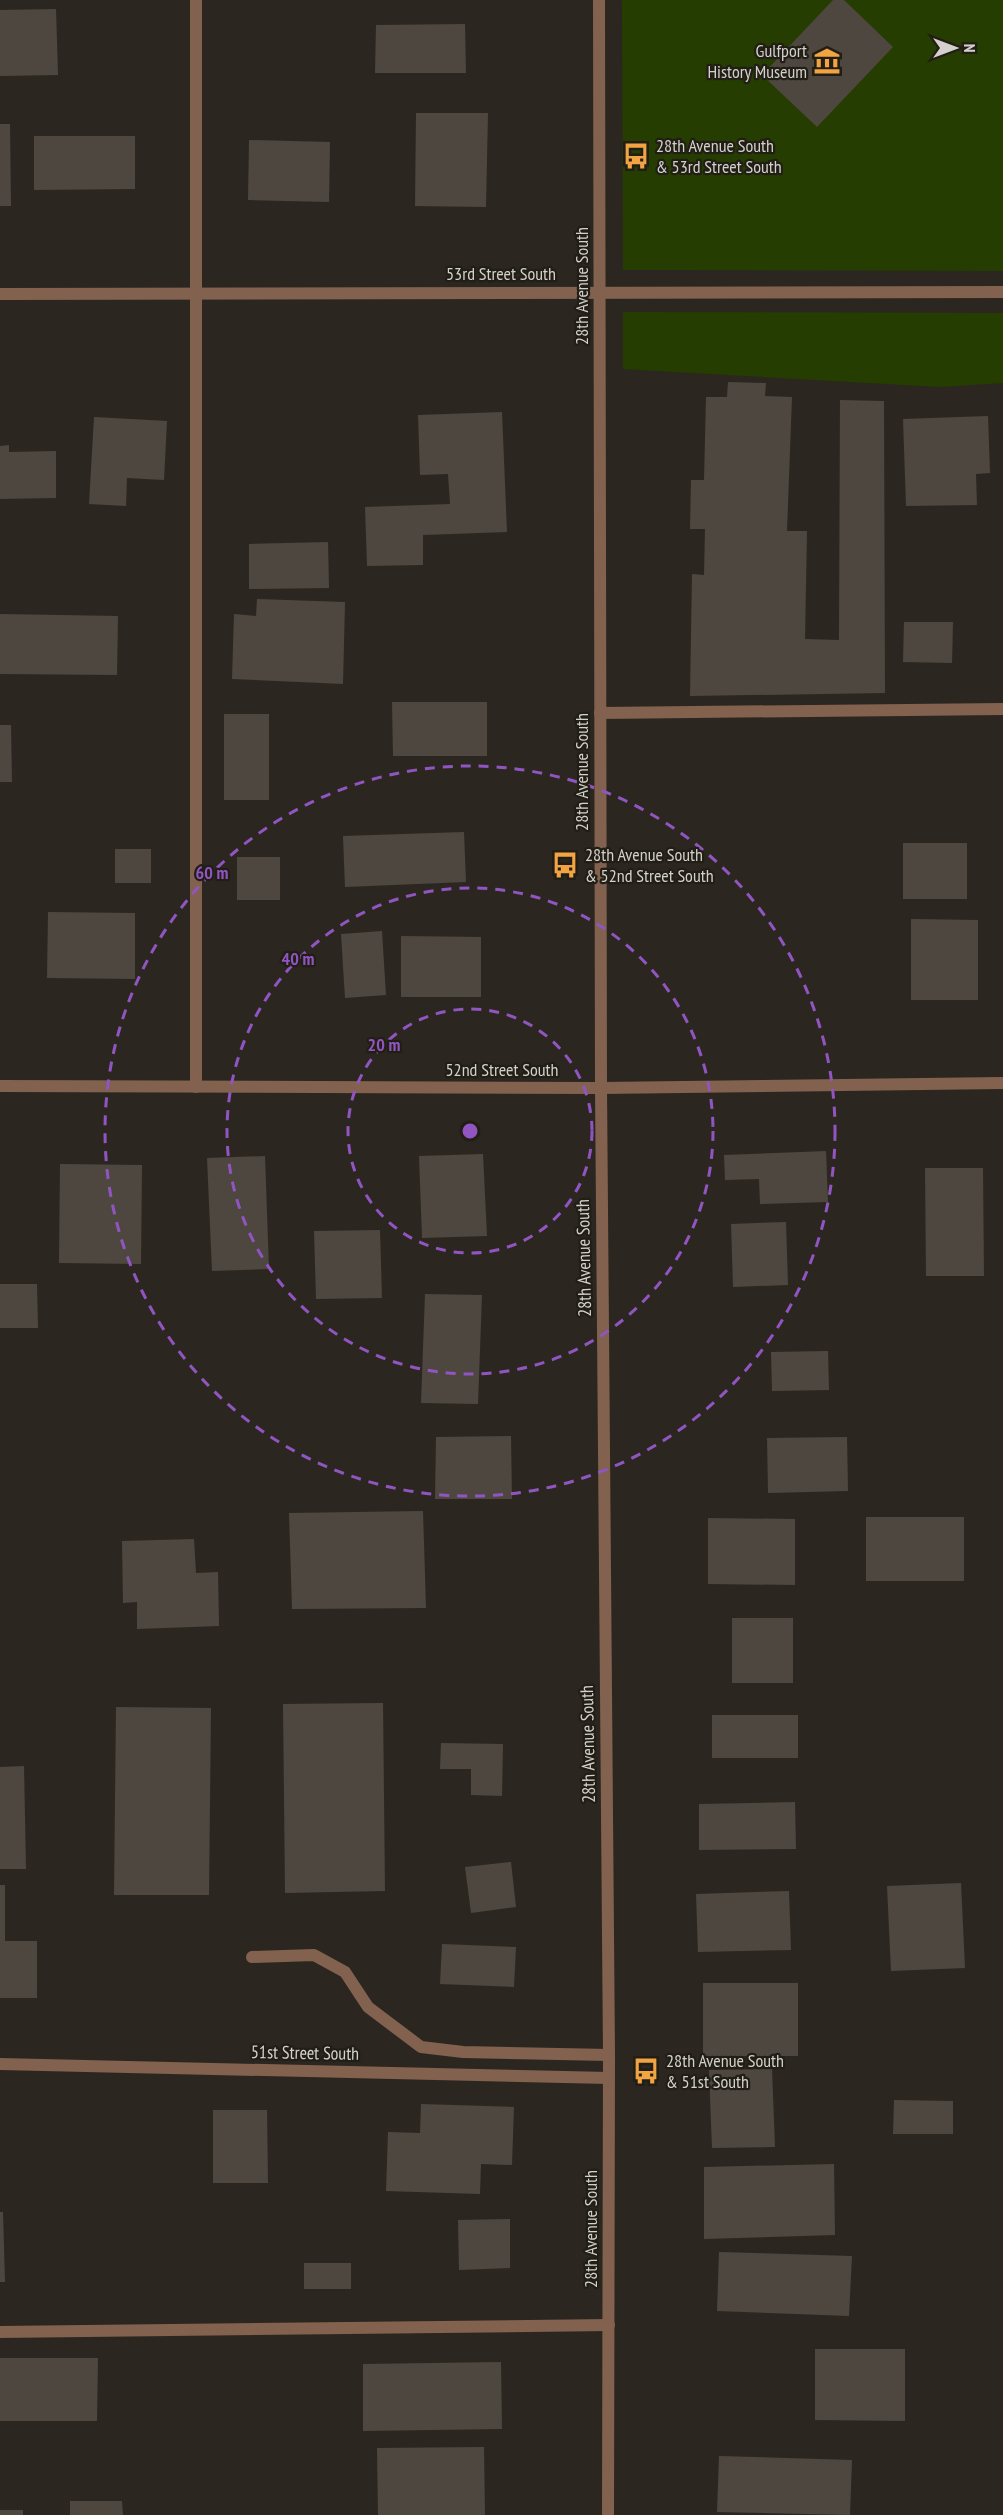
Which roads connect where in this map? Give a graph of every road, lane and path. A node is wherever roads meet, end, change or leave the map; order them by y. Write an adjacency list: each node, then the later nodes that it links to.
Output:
1 (196, 0): 5 (street)
2 (599, 0): 3 (street, 28th Avenue South)
3 (600, 291): 4 (street, 53rd Street South); 5 (street, 53rd Street South); 8 (street, 28th Avenue South)
4 (1003, 292)
5 (196, 293): 6 (street, 53rd Street South); 11 (street)
6 (0, 294)
7 (1003, 709): 8 (street)
8 (600, 713): 12 (street, 28th Avenue South)
9 (1003, 1083): 12 (street, 52nd Street South)
10 (0, 1086): 11 (street, 52nd Street South)
11 (196, 1087): 12 (street, 52nd Street South)
12 (600, 1088): 14 (street, 28th Avenue South)
13 (252, 1958): 14 (street)
14 (609, 2055): 16 (street, 28th Avenue South)
15 (0, 2064): 16 (street, 51st Street South)
16 (609, 2078): 17 (street, 28th Avenue South)
17 (609, 2325): 18 (street); 19 (street, 28th Avenue South)
18 (0, 2332)
19 (608, 2515)

